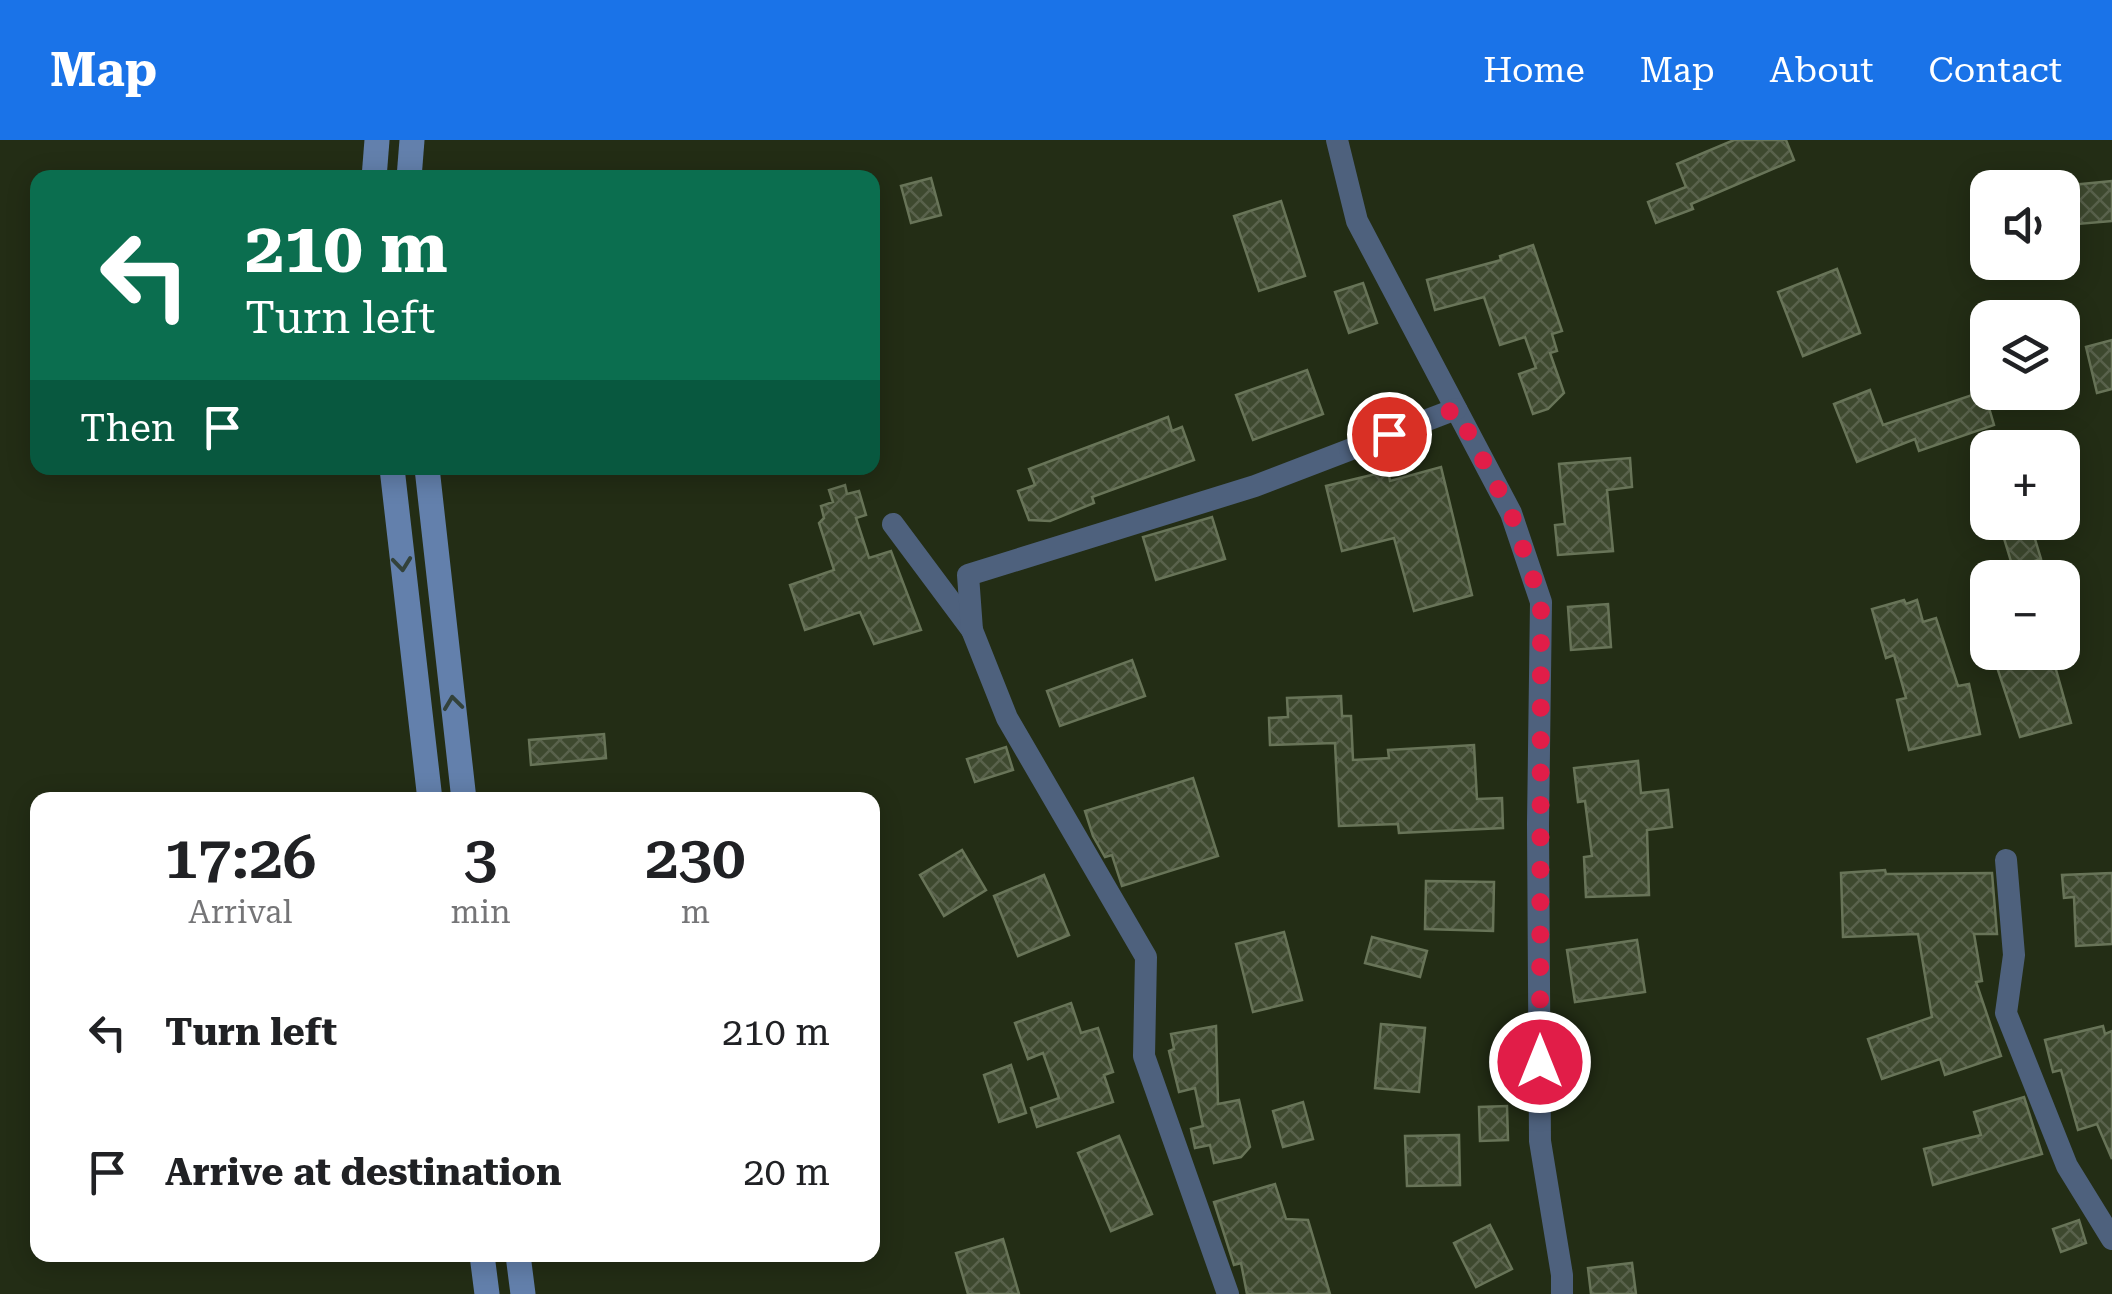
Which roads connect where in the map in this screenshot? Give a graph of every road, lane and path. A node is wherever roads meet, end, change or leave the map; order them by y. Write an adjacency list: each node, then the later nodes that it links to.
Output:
1 (378, 140): 4 (main road)
2 (412, 140): 5 (main road)
3 (1337, 140): 6 (street)
4 (375, 170)
5 (410, 170)
6 (1456, 409): 10 (street); 20 (street)
7 (393, 475): 11 (main road, one-way to 11)
8 (428, 475): 12 (main road, one-way to 8)
9 (893, 524): 10 (street)
10 (972, 630): 19 (street)
11 (429, 792)
12 (463, 792)
13 (2006, 860): 14 (street)
14 (2112, 1239)
15 (483, 1262): 17 (main road)
16 (519, 1262): 18 (main road)
17 (487, 1294)
18 (522, 1294)
19 (1228, 1294)
20 (1562, 1294)

